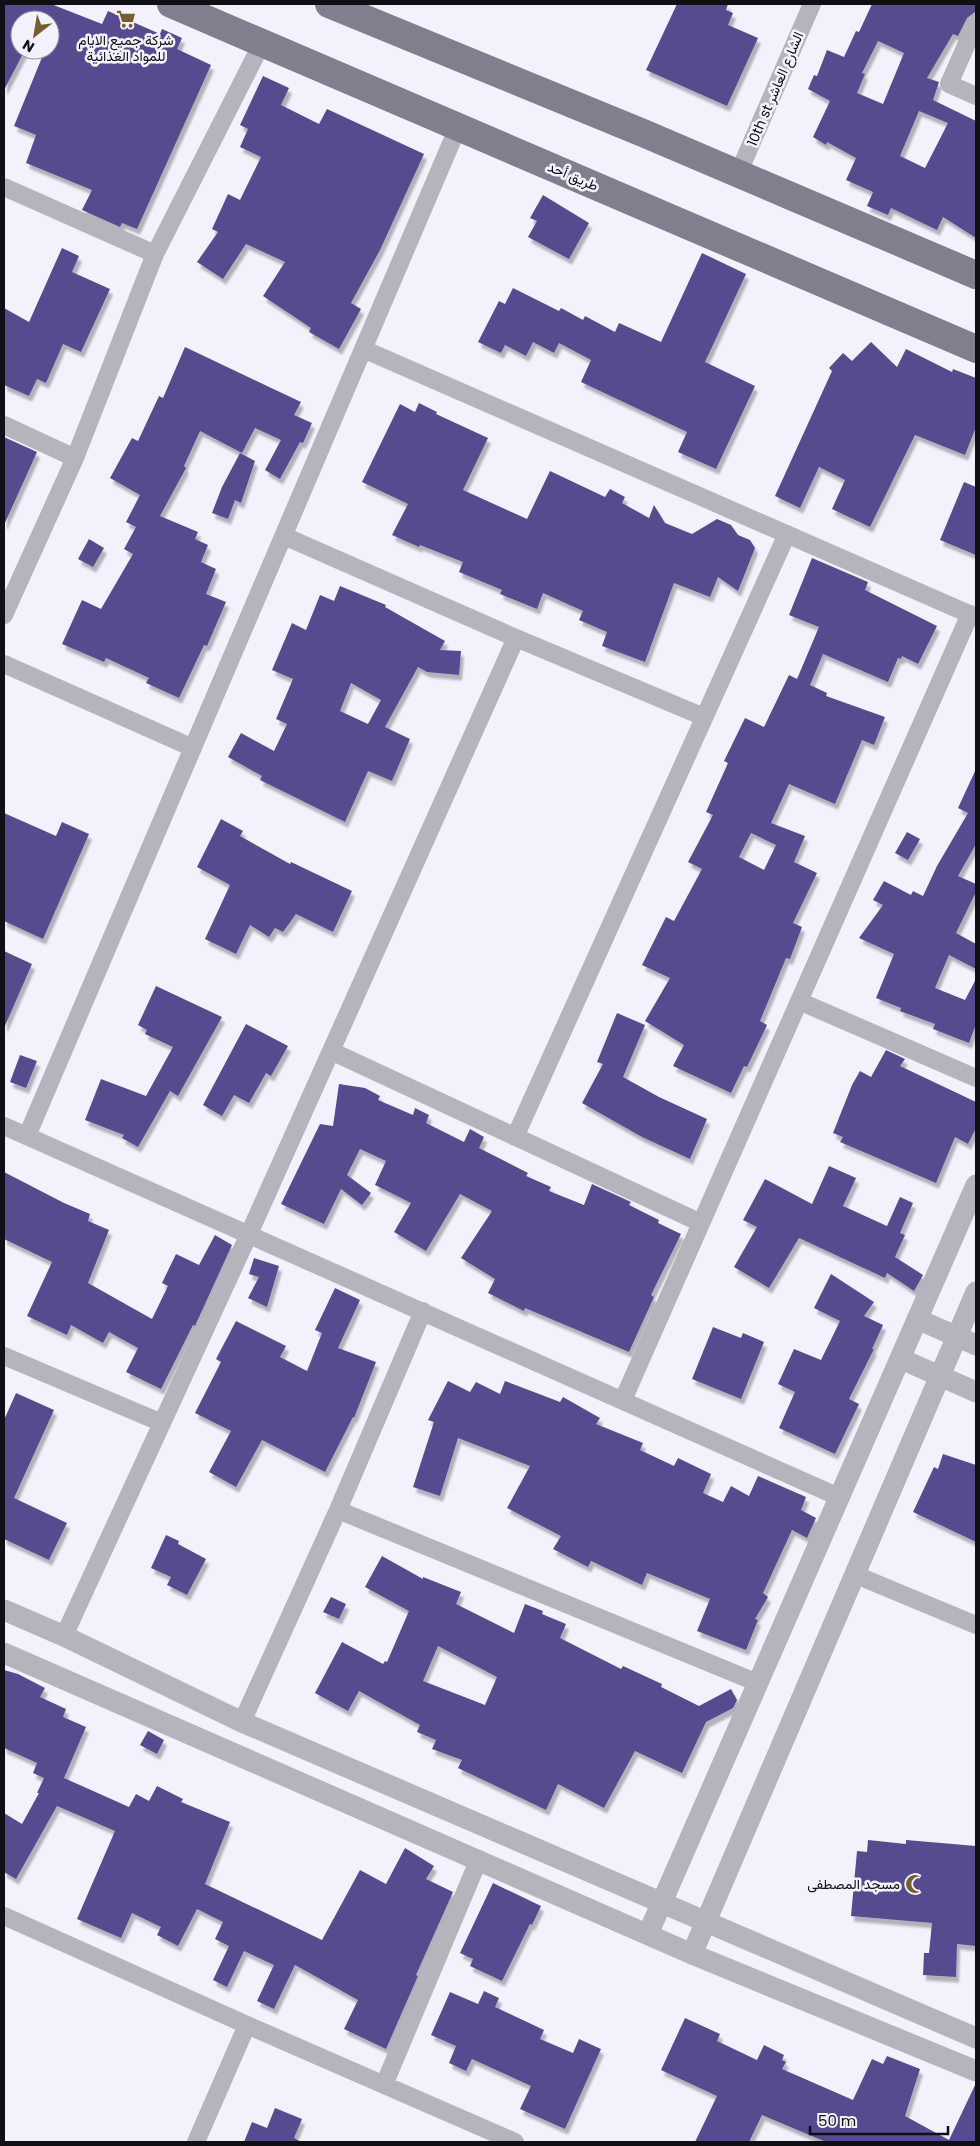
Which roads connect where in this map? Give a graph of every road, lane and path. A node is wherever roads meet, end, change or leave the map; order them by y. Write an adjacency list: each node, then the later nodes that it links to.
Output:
1 (170, 4): 5 (main road, طريق أحد)
2 (329, 4): 8 (main road)
3 (812, 4): 8 (street, 10th st الشارع العاشر)
4 (976, 23): 6 (street)
5 (262, 43): 7 (main road, طريق أحد); 10 (street)
6 (976, 96)
7 (458, 127): 12 (street); 13 (main road, طريق أحد)
8 (738, 174): 11 (main road)
9 (4, 187): 10 (street)
10 (154, 254): 15 (street)
11 (976, 275)
12 (363, 349): 16 (street); 17 (street)
13 (976, 349)
14 (4, 425): 15 (street)
15 (75, 458): 18 (street)
16 (787, 534): 19 (street); 22 (street)
17 (284, 536): 20 (street); 23 (street)
18 (4, 615)
19 (973, 615): 24 (street)
20 (516, 638): 22 (street); 25 (street)
21 (4, 664): 23 (street)
22 (704, 717): 29 (street)
23 (193, 748): 28 (street)
24 (800, 1001): 26 (street); 31 (street)
25 (331, 1051): 29 (street); 32 (street)
26 (976, 1078)
27 (4, 1126): 28 (street)
28 (27, 1136): 32 (street)
29 (515, 1137): 31 (street)
30 (976, 1185): 35 (street)
31 (701, 1223): 42 (street)
32 (249, 1234): 34 (street); 43 (street)
33 (976, 1292): 36 (street)
34 (423, 1311): 42 (street); 45 (street)
35 (917, 1320): 36 (street); 39 (street)
36 (957, 1337): 37 (street); 40 (street)
37 (976, 1345)
38 (4, 1356): 43 (street)
39 (901, 1359): 40 (street); 44 (street)
40 (941, 1376): 41 (street); 46 (street)
41 (976, 1392)
42 (622, 1400): 44 (street)
43 (162, 1423): 49 (street)
44 (840, 1498): 51 (street)
45 (338, 1510): 51 (street); 52 (street)
46 (856, 1574): 48 (street); 56 (street)
47 (4, 1610): 49 (street)
48 (976, 1625)
49 (64, 1636): 52 (street)
50 (4, 1652): 53 (street)
51 (758, 1683): 54 (street)
52 (242, 1722): 54 (street)
53 (479, 1859): 57 (street); 62 (street)
54 (661, 1902): 56 (street); 57 (street)
55 (4, 1916): 59 (street)
56 (707, 1921): 58 (street); 60 (street)
57 (648, 1934): 58 (street)
58 (692, 1954): 61 (street)
59 (247, 2025): 62 (street); 63 (street)
60 (976, 2038)
61 (976, 2071)
62 (384, 2085): 64 (street)
63 (196, 2142)
64 (515, 2142)

